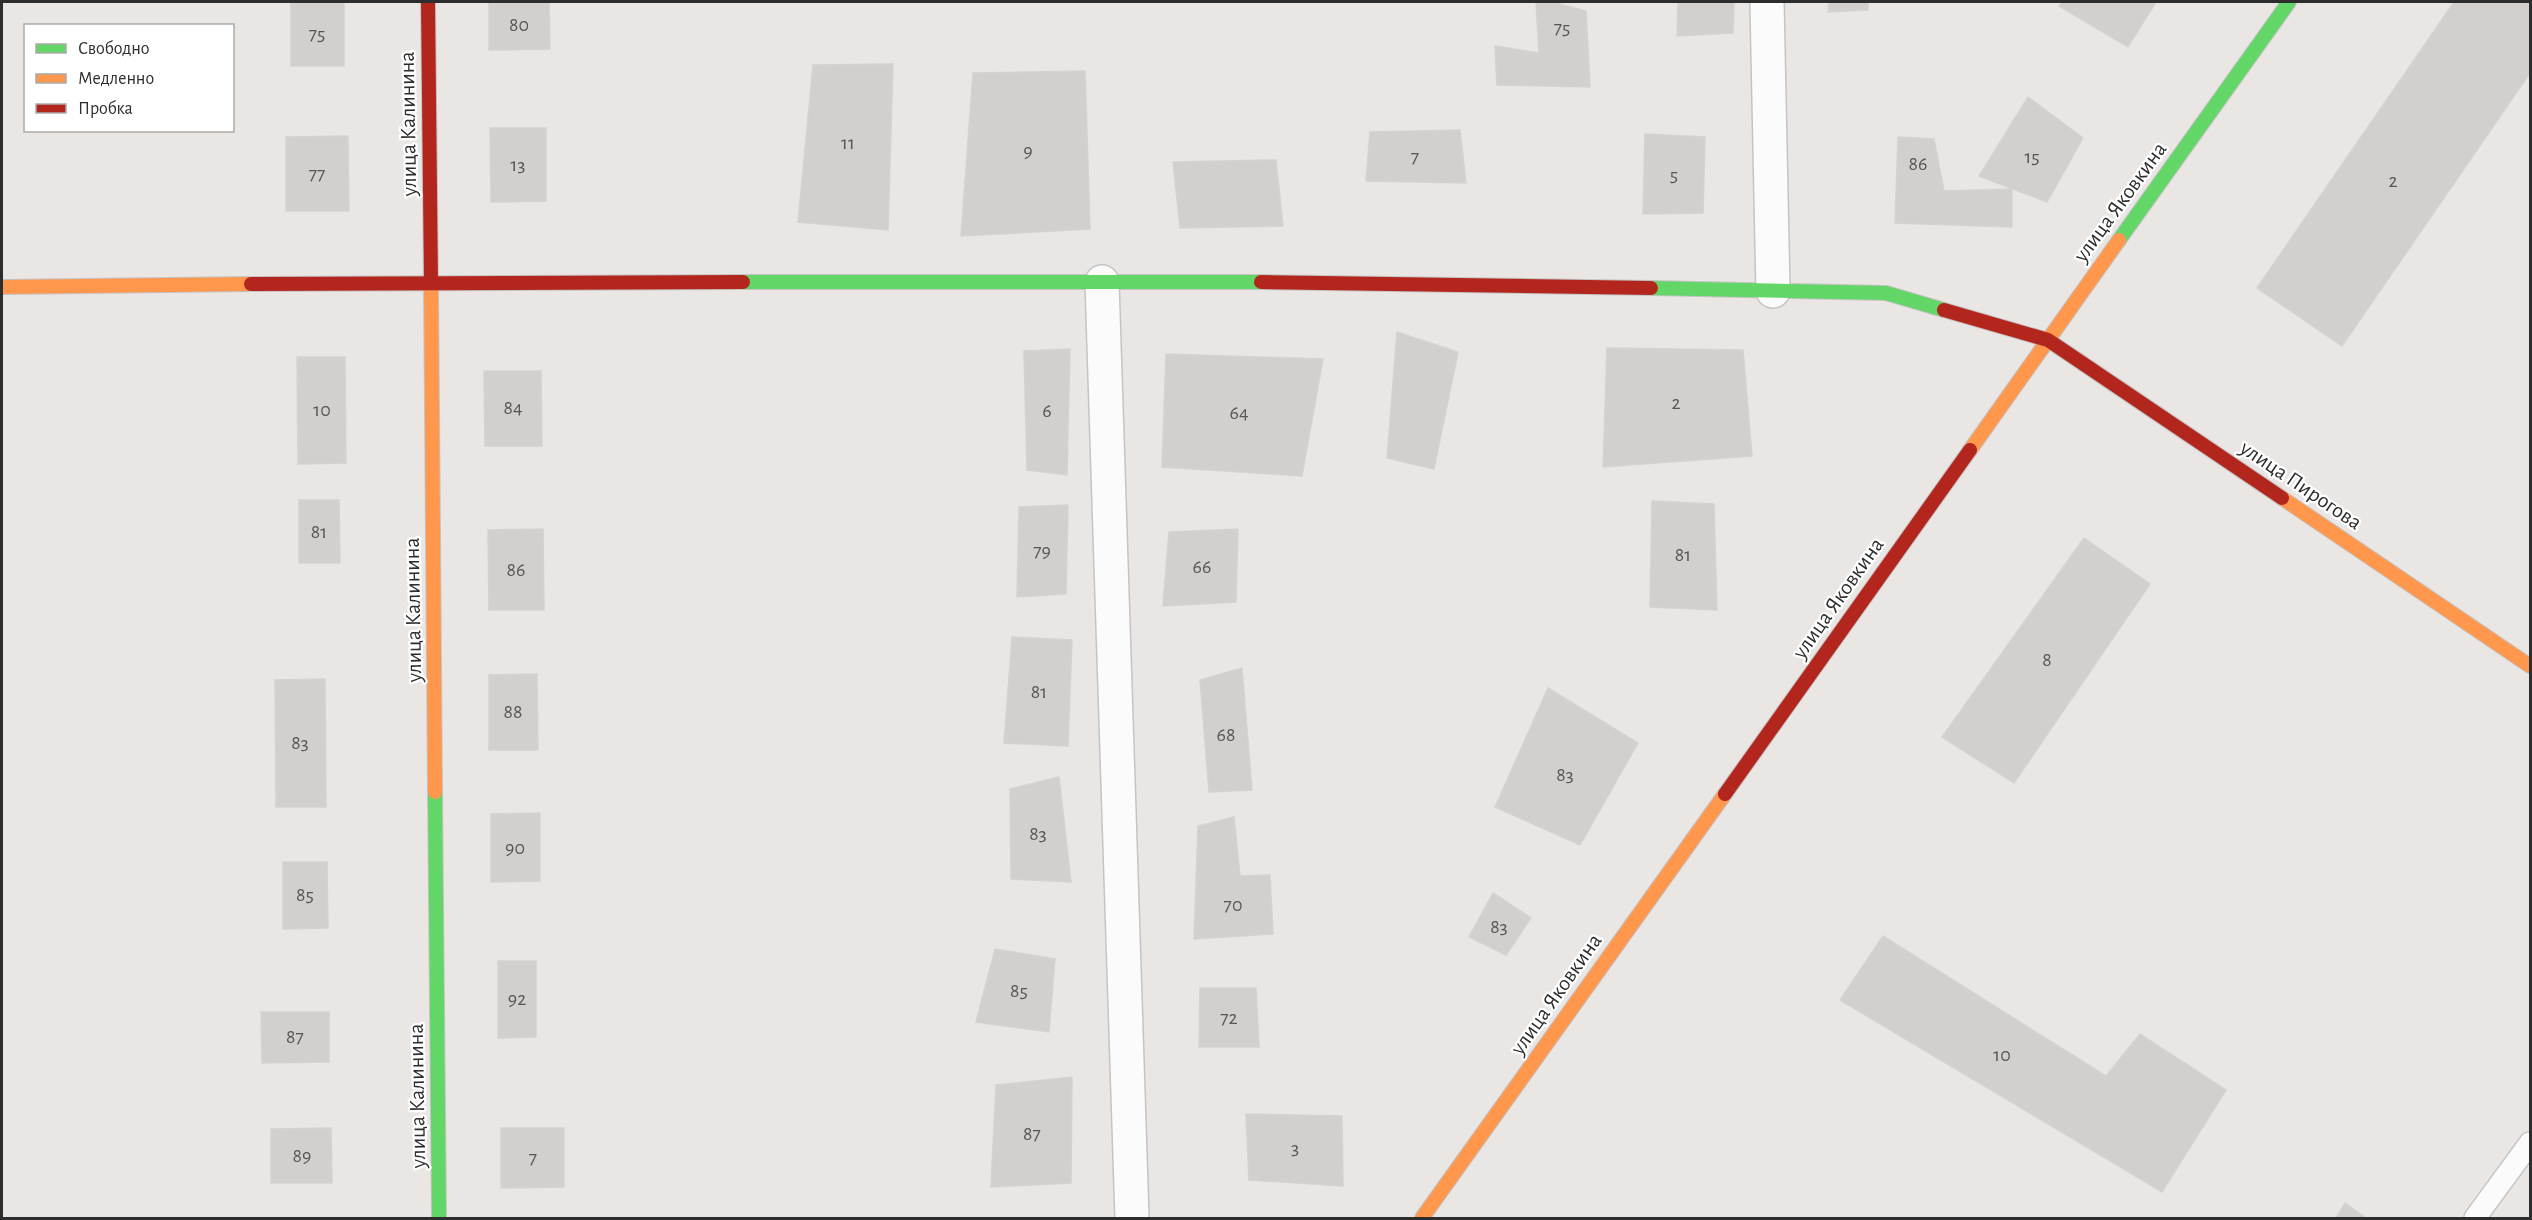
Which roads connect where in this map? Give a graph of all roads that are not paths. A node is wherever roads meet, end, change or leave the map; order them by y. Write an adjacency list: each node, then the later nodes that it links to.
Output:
1 (428, 2): 4 (street, улица Калинина)
2 (1767, 2): 7 (street)
3 (2289, 2): 8 (street, улица Яковкина)
4 (430, 282): 5 (street, улица Пирогова); 6 (street, улица Пирогова); 11 (street, улица Калинина)
5 (1102, 282): 7 (street, улица Пирогова); 12 (street)
6 (2, 288)
7 (1773, 291): 8 (street, улица Пирогова)
8 (2048, 340): 9 (street, улица Пирогова); 13 (street, улица Яковкина)
9 (2530, 666)
10 (2530, 1143): 14 (lane)
11 (439, 1218)
12 (1132, 1218)
13 (1422, 1218)
14 (2475, 1218)

